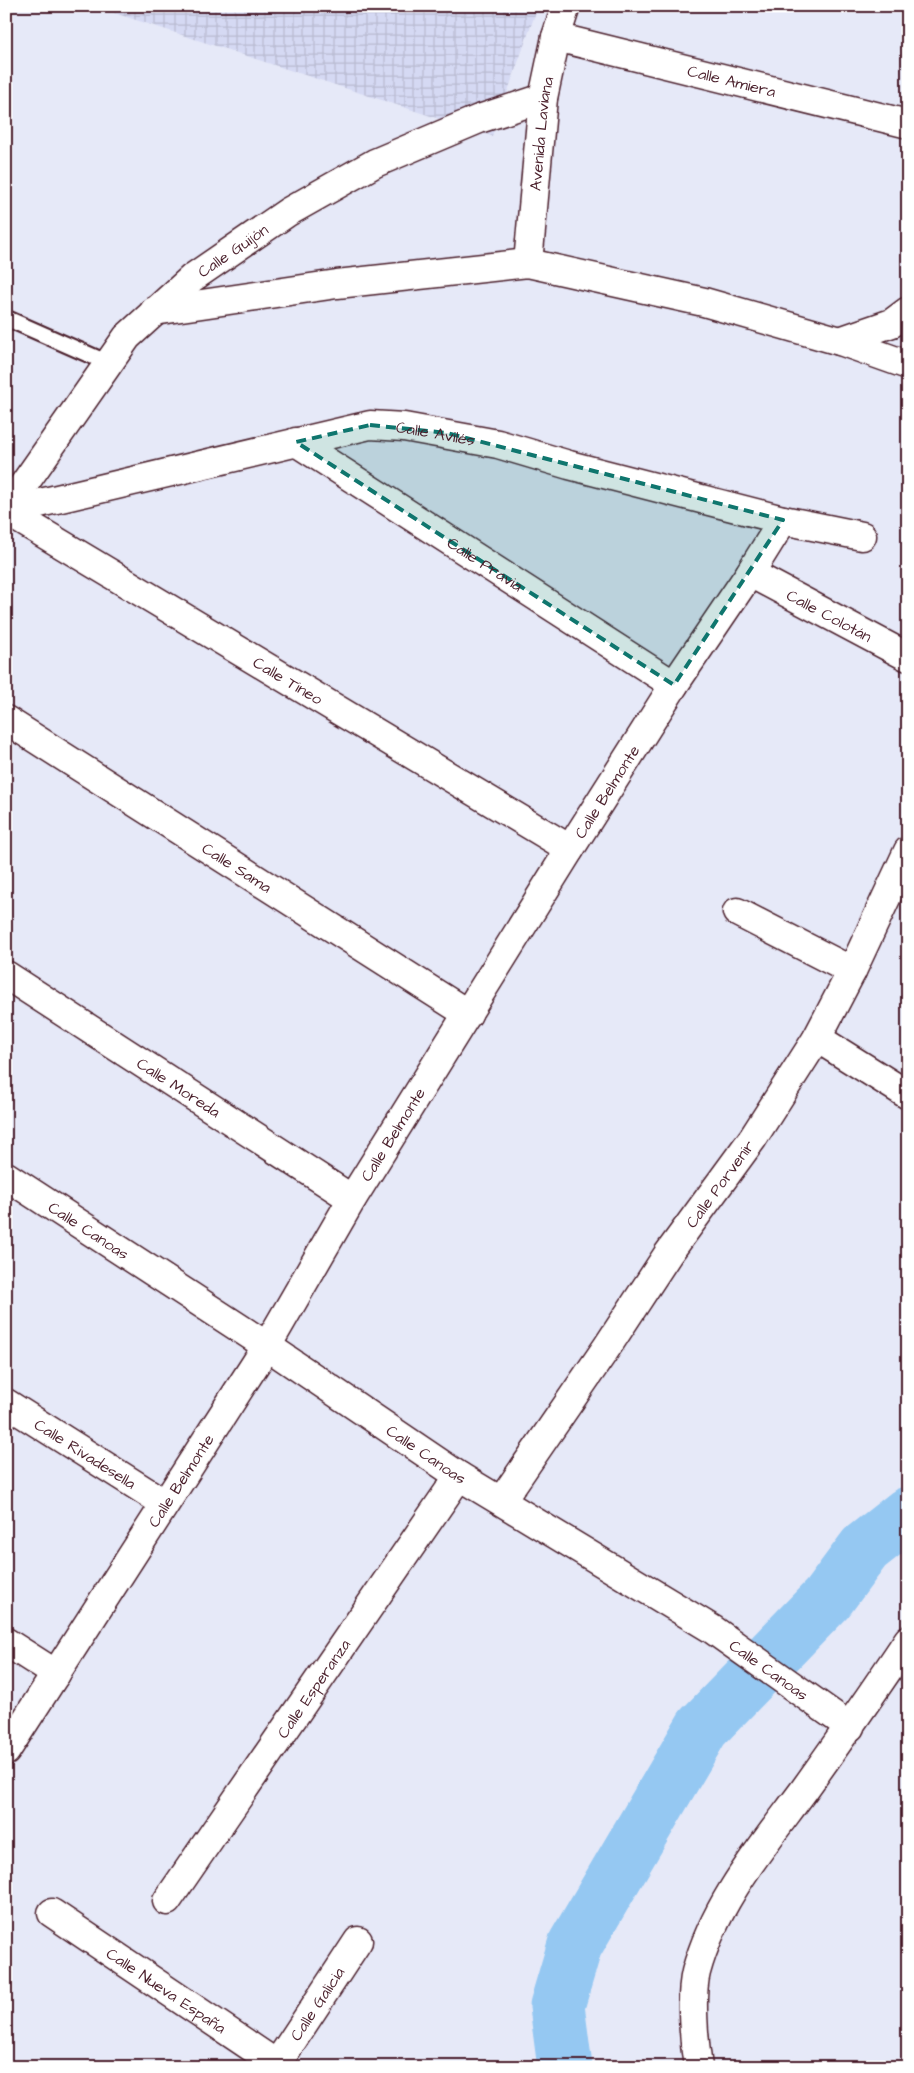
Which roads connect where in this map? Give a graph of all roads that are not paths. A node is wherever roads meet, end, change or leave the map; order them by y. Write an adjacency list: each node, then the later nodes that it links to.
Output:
1 (566, 6): 2 (street, Avenida Laviana)
2 (556, 37): 3 (street, Avenida Laviana); 4 (street, Calle Amiera)
3 (543, 98): 5 (street, Avenida Laviana); 6 (street, Calle Guijón)
4 (908, 124)
5 (528, 263): 6 (street); 9 (street)
6 (154, 311): 10 (street, Calle Guijón)
7 (908, 312): 9 (street)
8 (6, 318): 10 (lane)
9 (840, 341): 11 (street)
10 (108, 363): 13 (street, Calle Guijón)
11 (908, 365)
12 (296, 442): 13 (street, Calle Avilés); 14 (street, Calle Avilés); 18 (street, Calle Pravia)
13 (6, 511): 20 (street, Calle Tineo)
14 (783, 520): 15 (street, Calle Avilés); 16 (street, Calle Belmonte)
15 (862, 536)
16 (750, 573): 17 (street, Calle Colotán); 18 (street, Calle Belmonte)
17 (908, 657)
18 (674, 685): 20 (street, Calle Belmonte)
19 (6, 720): 25 (street, Calle Sama)
20 (570, 849): 25 (street, Calle Belmonte)
21 (908, 851): 23 (street, Calle Porvenir)
22 (737, 912): 23 (street)
23 (852, 971): 26 (street, Calle Porvenir)
24 (6, 975): 29 (street, Calle Moreda)
25 (468, 1014): 29 (street, Calle Belmonte)
26 (817, 1038): 27 (street); 33 (street, Calle Porvenir)
27 (908, 1095)
28 (6, 1176): 30 (street, Calle Canoas)
29 (352, 1199): 30 (street, Calle Belmonte)
30 (267, 1346): 32 (street, Calle Canoas); 34 (street, Calle Belmonte)
31 (6, 1403): 34 (street, Calle Rivadesella)
32 (459, 1476): 33 (street, Calle Canoas); 40 (street, Calle Esperanza)
33 (502, 1500): 38 (street, Calle Canoas)
34 (164, 1502): 37 (street, Calle Belmonte)
35 (908, 1640): 38 (street)
36 (6, 1642): 37 (street)
37 (56, 1674): 39 (street, Calle Belmonte)
38 (850, 1727): 44 (street)
39 (6, 1751)
40 (167, 1901)
41 (52, 1913): 43 (street, Calle Nueva España)
42 (358, 1941): 43 (street, Calle Galicia)
43 (278, 2066)
44 (698, 2067)

